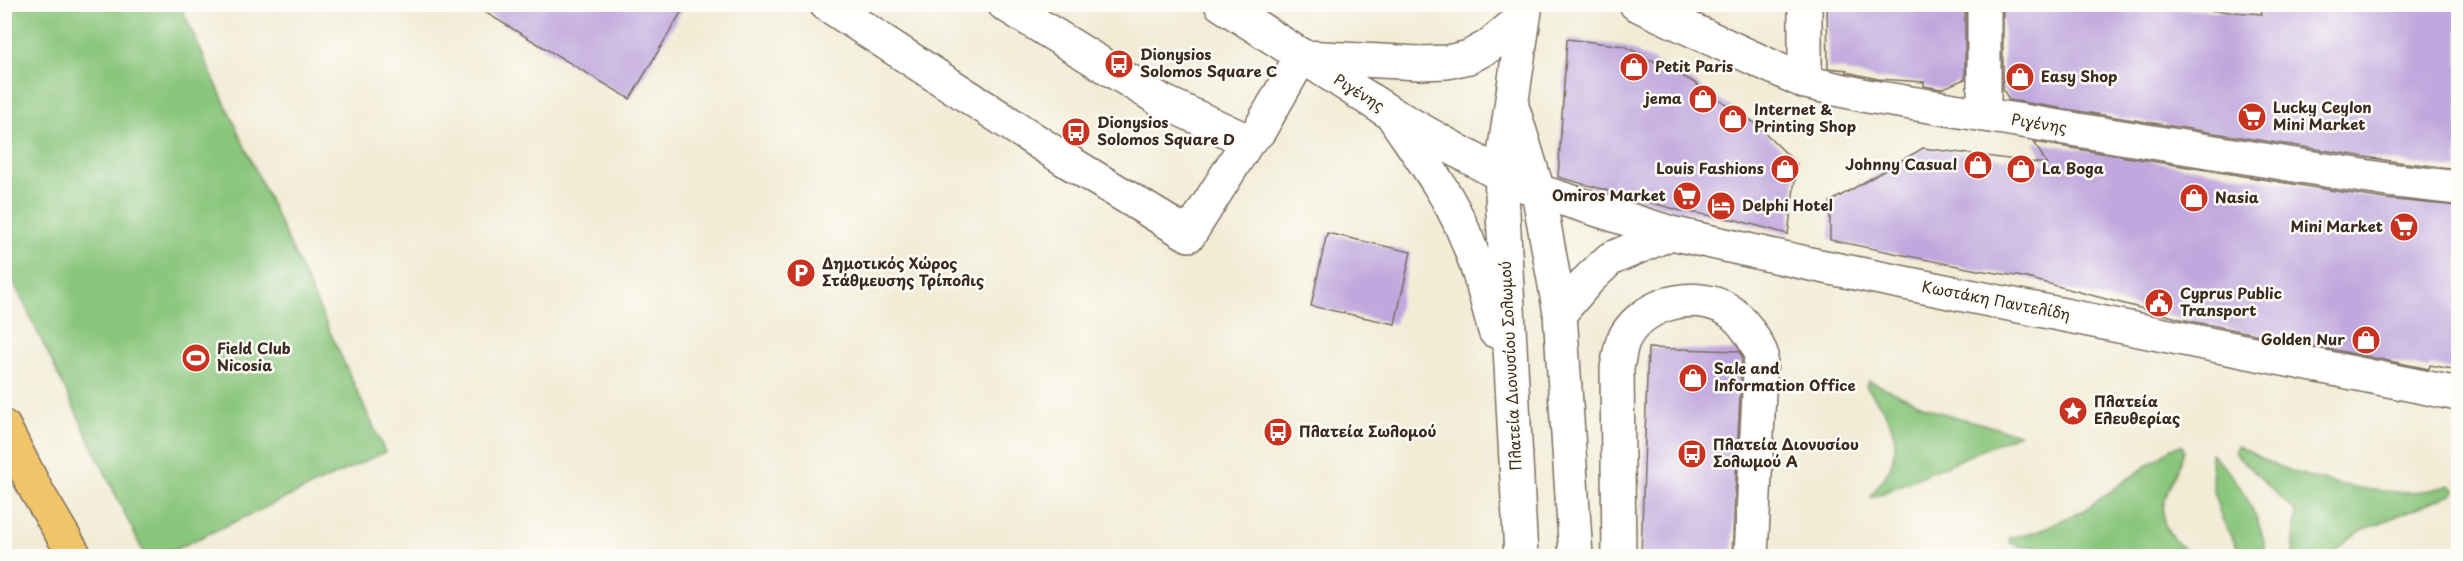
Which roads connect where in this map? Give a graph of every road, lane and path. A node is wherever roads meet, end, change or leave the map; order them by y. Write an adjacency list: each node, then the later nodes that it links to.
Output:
1 (826, 4): 13 (street)
2 (1004, 4): 13 (street)
3 (1221, 4): 8 (street, Ριγένης)
4 (1636, 4): 9 (street, Ριγένης)
5 (1805, 4): 9 (street)
6 (1984, 4): 12 (street)
7 (1524, 11): 8 (street); 10 (street, Πλατεία Διονυσίου Σολωμού)
8 (1301, 57): 11 (street, Ριγένης); 13 (street)
9 (1804, 82): 12 (street, Ριγένης)
10 (1511, 101): 14 (street, Πλατεία Διονυσίου Σολωμού); 16 (street)
11 (1392, 114): 14 (street, Ριγένης); 20 (street)
12 (1984, 115): 15 (street, Ριγένης)
13 (1248, 141)
14 (1501, 174): 16 (street, Ριγένης); 20 (street, Πλατεία Διονυσίου Σολωμού)
15 (2458, 188)
16 (1538, 191): 17 (street, Kωστάκη Παντελίδη); 18 (street)
17 (1671, 233): 18 (street); 19 (street, Kωστάκη Παντελίδη)
18 (1560, 313): 24 (street)
19 (2458, 394)
20 (1513, 396): 23 (street, Πλατεία Διονυσίου Σολωμού)
21 (4, 427): 22 (main road)
22 (75, 556)
23 (1521, 556)
24 (1576, 556)
25 (1619, 556): 26 (street)
26 (1751, 556)

